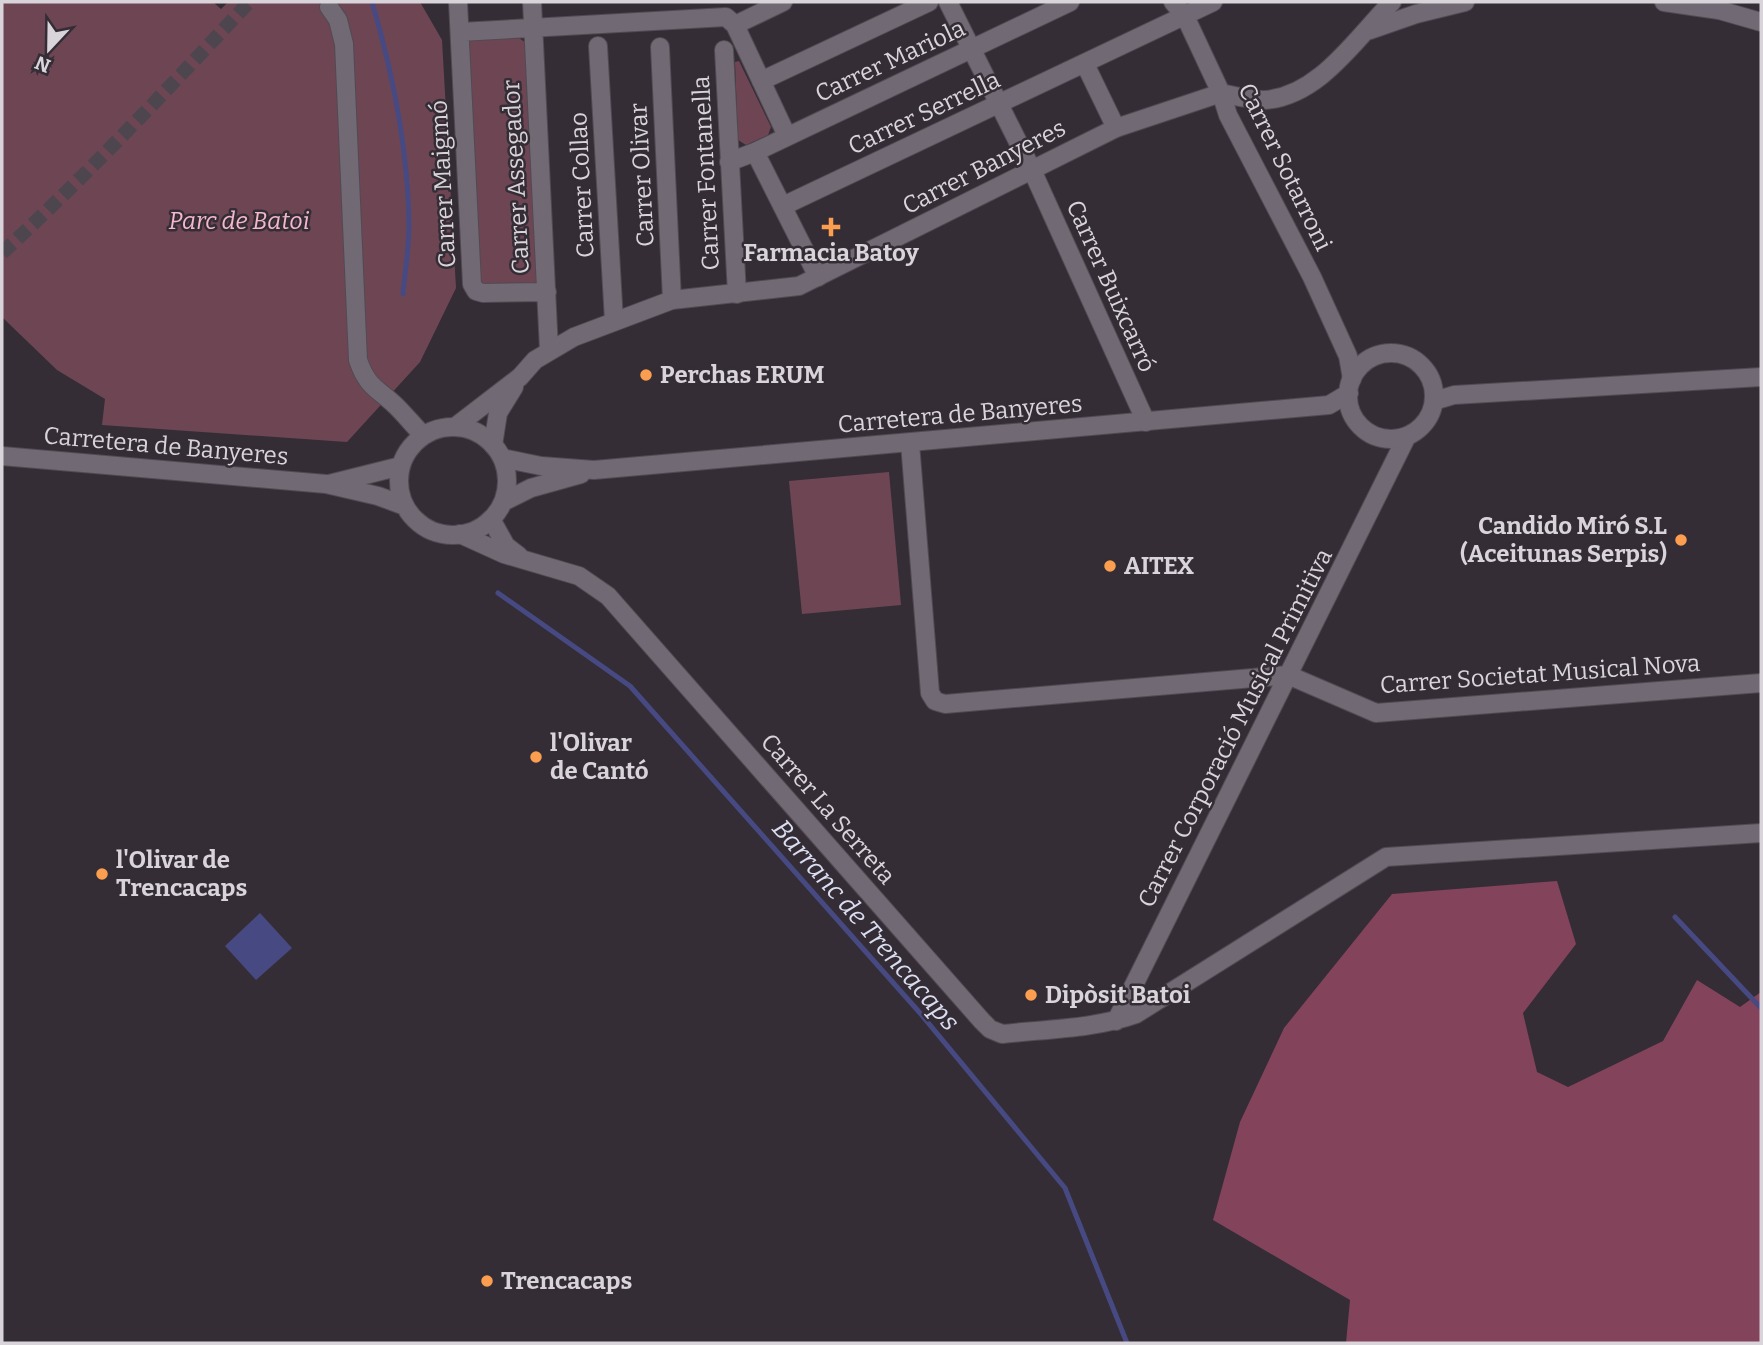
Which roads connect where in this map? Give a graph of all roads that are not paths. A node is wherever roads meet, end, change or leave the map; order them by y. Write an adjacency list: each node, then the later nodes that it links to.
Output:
1 (458, 2): 19 (street, Carrer Maigmó)
2 (531, 2): 18 (street, Carrer Assegador)
3 (658, 2): 15 (street)
4 (783, 2): 17 (street)
5 (929, 2): 26 (street)
6 (948, 2): 24 (street, Carrer Buixcarró)
7 (1070, 2): 24 (street, Carrer Mariola)
8 (1172, 2): 14 (street, Carrer Sotarroni)
9 (1213, 2): 14 (street, Carrer Serrella)
10 (1392, 2): 20 (street)
11 (1465, 2): 20 (street, Carrer Banyeres)
12 (1664, 2): 16 (street)
13 (329, 7): 50 (street)
14 (1185, 16): 25 (street, Carrer Serrella); 27 (street, Carrer Sotarroni)
15 (659, 21): 17 (street); 18 (street)
16 (1761, 22)
17 (735, 24): 26 (street)
18 (533, 29): 19 (street); 36 (street, Carrer Assegador)
19 (460, 32): 36 (street, Carrer Maigmó)
20 (1363, 33): 27 (street, Carrer Banyeres)
21 (598, 46): 39 (street, Carrer Collao)
22 (660, 47): 38 (street, Carrer Olivar)
23 (724, 50): 32 (street, Carrer Fontanella)
24 (971, 50): 28 (street, Carrer Buixcarró); 30 (street, Carrer Mariola)
25 (1085, 64): 28 (street, Carrer Serrella); 29 (street)
26 (761, 81): 30 (street)
27 (1221, 93): 29 (street, Carrer Banyeres); 41 (street, Carrer Sotarroni)
28 (999, 105): 33 (street, Carrer Buixcarró); 34 (street, Carrer Serrella)
29 (1116, 128): 33 (street, Carrer Banyeres)
30 (787, 136): 31 (street, Carrer Mariola)
31 (755, 152): 32 (street, Carrer Mariola); 34 (street)
32 (729, 162): 37 (street, Carrer Fontanella)
33 (1032, 170): 35 (street, Carrer Banyeres); 48 (street, Carrer Buixcarró)
34 (783, 206): 35 (street)
35 (818, 277): 37 (street, Carrer Banyeres)
36 (547, 292): 40 (street, Carrer Assegador)
37 (737, 294): 38 (street, Carrer Banyeres)
38 (672, 300): 39 (street, Carrer Banyeres)
39 (614, 321): 40 (street, Carrer Banyeres)
40 (549, 350): 42 (street, Carrer Banyeres)
41 (1355, 360): 44 (street); 45 (street)
42 (520, 377): 49 (street, Carrer Banyeres); 53 (street, Carrer Banyeres)
43 (1761, 377): 45 (street)
44 (1350, 386): 46 (street, Carretera de Banyeres); 47 (street)
45 (1433, 392): 52 (street)
46 (1329, 405): 47 (street, Carretera de Banyeres); 48 (street, Carretera de Banyeres)
47 (1353, 416): 52 (street)
48 (1146, 422): 51 (street, Carretera de Banyeres)
49 (455, 427): 50 (street); 53 (street)
50 (423, 435): 55 (street)
51 (910, 443): 56 (street, Carretera de Banyeres); 63 (street)
52 (1391, 447): 63 (street, Carrer Corporació Musical Primitiva)
53 (498, 451): 56 (street, Carretera de Banyeres); 58 (street)
54 (2, 456): 57 (street, Carretera de Banyeres)
55 (401, 466): 57 (street, Carretera de Banyeres); 59 (street)
56 (594, 470): 58 (street, Carretera de Banyeres)
57 (326, 484): 59 (street, Carretera de Banyeres)
58 (502, 502): 60 (street)
59 (405, 506): 61 (street)
60 (491, 519): 61 (street); 62 (street, Carrer La Serreta)
61 (460, 534): 62 (street, Carrer La Serreta)
62 (522, 558): 66 (street, Carrer La Serreta)
63 (1288, 675): 64 (street, Carrer Societat Musical Nova); 66 (street, Carrer Corporació Musical Primitiva)
64 (1761, 683)
65 (1761, 833): 66 (street)
66 (1116, 1021)

